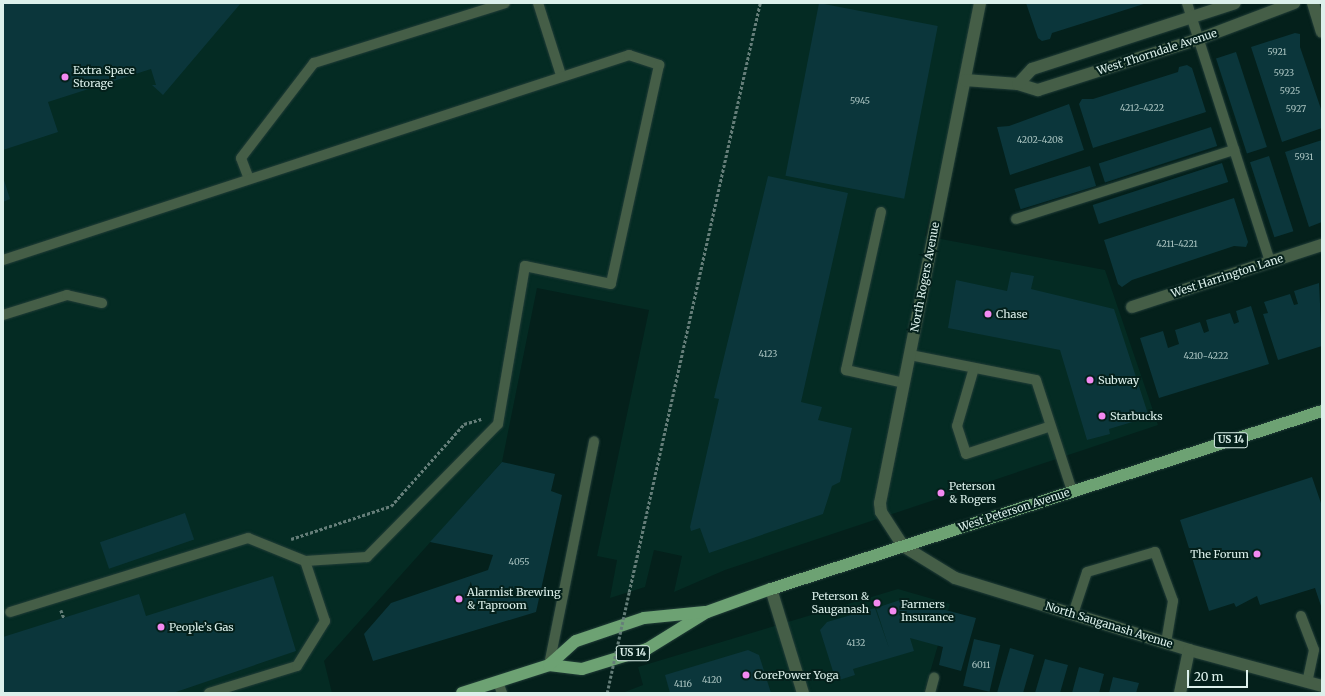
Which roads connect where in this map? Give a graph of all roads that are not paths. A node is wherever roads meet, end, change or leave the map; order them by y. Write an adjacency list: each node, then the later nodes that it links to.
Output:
1 (505, 3): 15 (lane)
2 (538, 3): 11 (lane)
3 (980, 3): 12 (street, North Rogers Avenue)
4 (1187, 3): 8 (lane)
5 (1235, 3): 8 (street, West Thorndale Avenue)
6 (1294, 3): 10 (street, West Thorndale Avenue)
7 (1312, 3): 9 (street)
8 (1192, 17): 10 (lane); 13 (street, West Thorndale Avenue)
9 (1322, 32)
10 (1199, 39): 13 (street, West Thorndale Avenue); 14 (lane)
11 (561, 75): 15 (lane); 32 (lane)
12 (965, 80): 13 (street, West Thorndale Avenue); 24 (street, North Rogers Avenue)
13 (1018, 84)
14 (1234, 150): 17 (lane); 20 (lane)
15 (249, 179): 19 (lane)
16 (881, 212): 26 (lane)
17 (1016, 219)
18 (1322, 245): 20 (street, West Harrington Lane)
19 (3, 260)
20 (1270, 262): 22 (street, West Harrington Lane)
21 (102, 303): 23 (lane)
22 (1132, 306)
23 (3, 315)
24 (910, 355): 25 (lane); 26 (street, North Rogers Avenue)
25 (974, 368): 28 (lane); 28 (lane)
26 (904, 383): 31 (street, North Rogers Avenue)
27 (1322, 412): 30 (main road, West Peterson Avenue / US 14)
28 (1051, 426): 30 (lane)
29 (594, 441): 40 (lane)
30 (1072, 491): 31 (main road, West Peterson Avenue / US 14)
31 (903, 546): 33 (main road, West Peterson Avenue / US 14); 36 (street, North Sauganash Avenue)
32 (305, 562): 34 (lane); 45 (lane)
33 (771, 589): 35 (main road, West Peterson Avenue / US 14); 47 (street)
34 (10, 612)
35 (707, 612): 40 (main road, West Peterson Avenue / US 14); 40 (main road, West Peterson Avenue / US 14)
36 (1072, 614): 38 (street, North Sauganash Avenue); 38 (lane)
37 (1301, 616): 42 (lane)
38 (1166, 643): 39 (street, North Sauganash Avenue)
39 (1189, 650): 42 (street, North Sauganash Avenue); 49 (street)
40 (549, 665): 44 (main road, West Peterson Avenue / US 14)
41 (934, 678): 48 (lane)
42 (1307, 682): 43 (street, North Sauganash Avenue)
43 (1322, 686)
44 (500, 687): 46 (main road, West Peterson Avenue / US 14)
45 (209, 693)
46 (462, 693)
47 (803, 693)
48 (930, 693)
49 (1180, 693)

